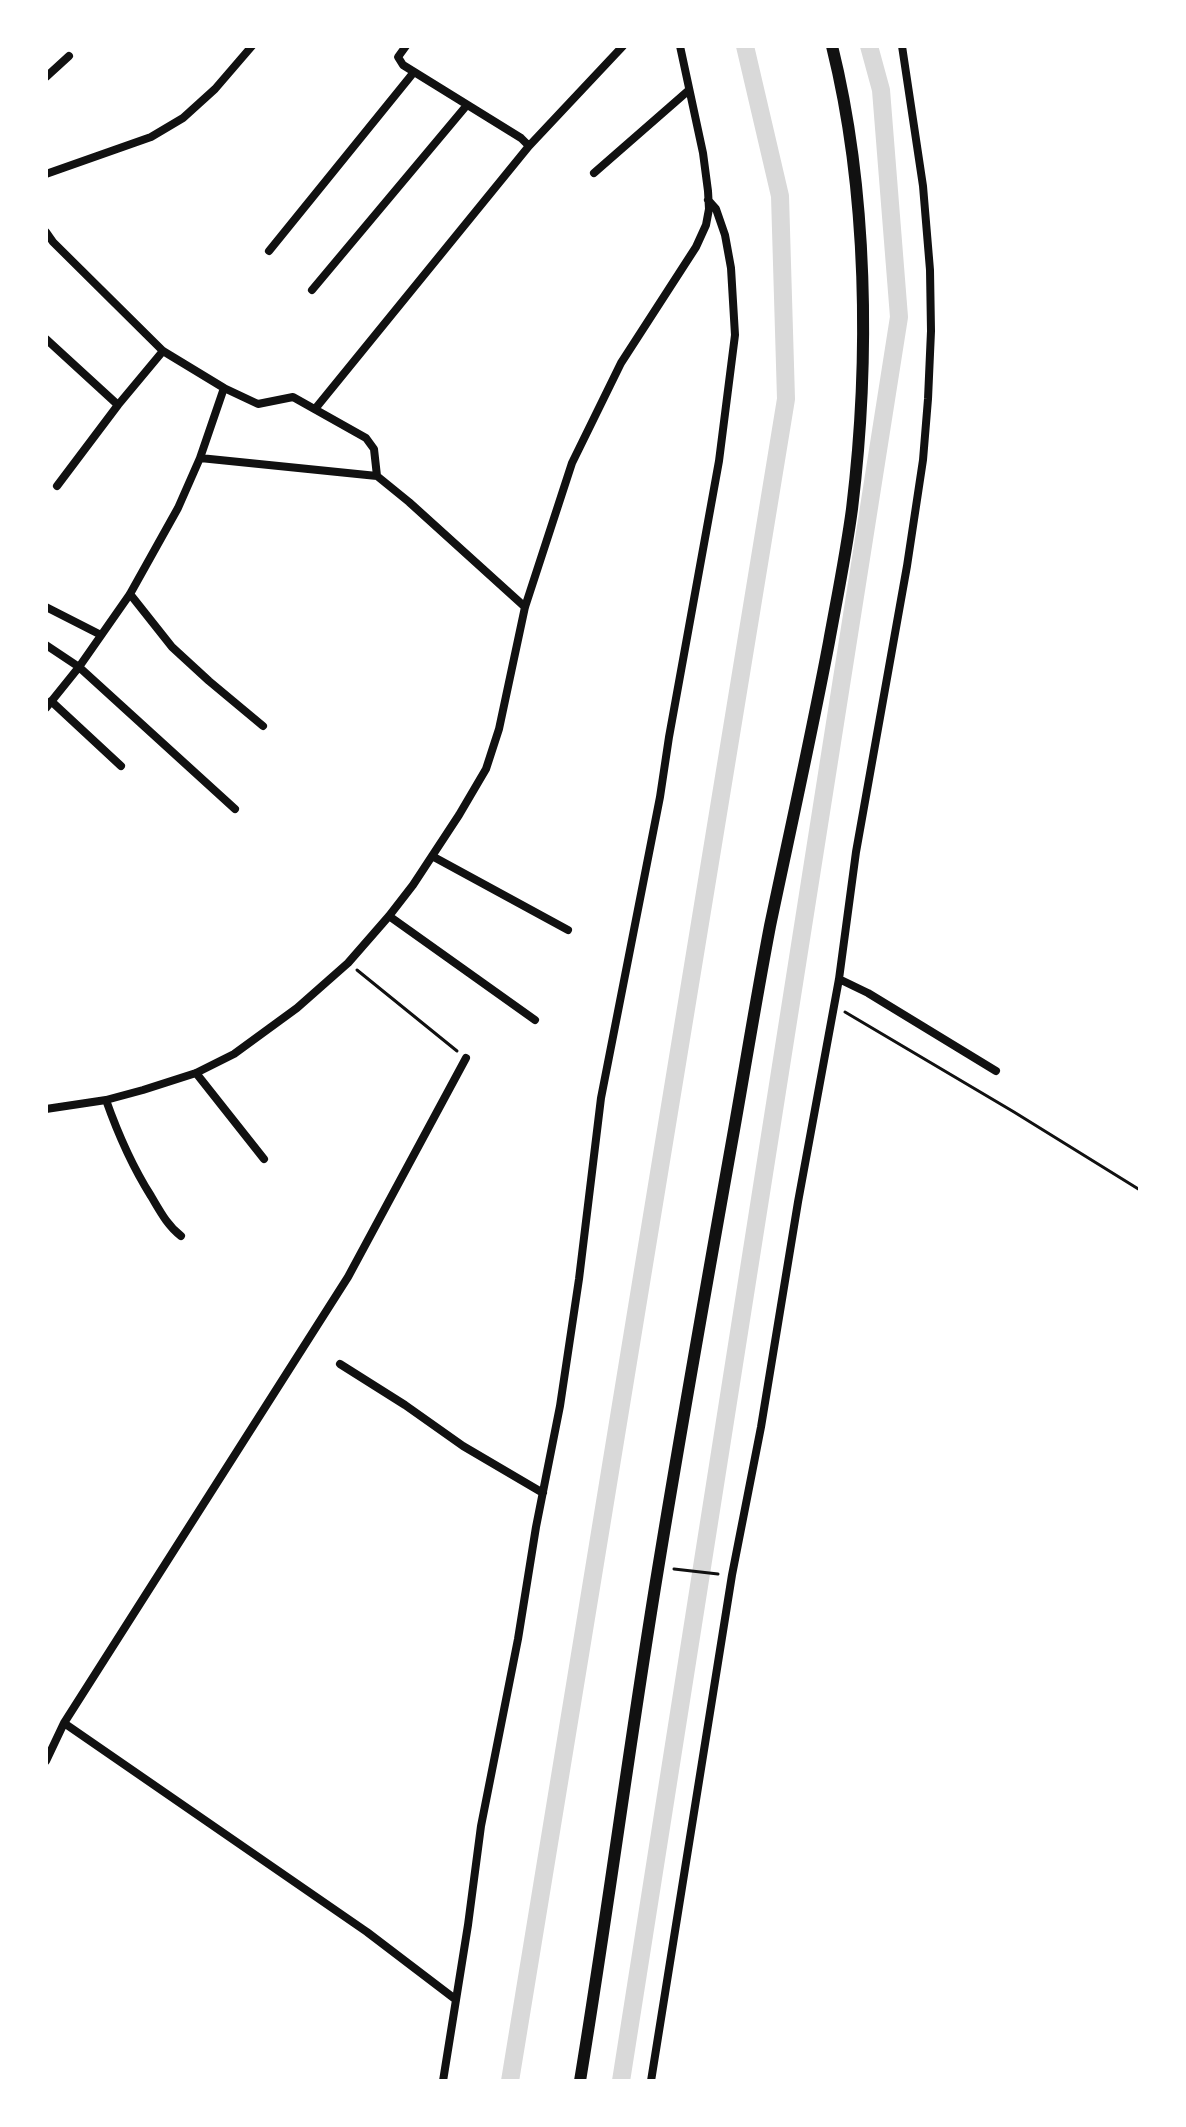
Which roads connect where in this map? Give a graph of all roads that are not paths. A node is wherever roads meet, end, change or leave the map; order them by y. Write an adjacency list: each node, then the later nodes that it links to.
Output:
1 (252, 46): 14 (street)
2 (406, 46): 8 (street)
3 (623, 46): 12 (street)
4 (680, 46): 10 (street)
5 (832, 46): 56 (main road)
6 (902, 46): 41 (street)
7 (69, 56): 9 (street)
8 (414, 72): 11 (street); 18 (street)
9 (46, 77)
10 (689, 90): 13 (street); 15 (street)
11 (467, 105): 12 (street); 19 (street)
12 (529, 146): 24 (street)
13 (594, 173)
14 (46, 174)
15 (708, 200): 30 (street); 51 (street)
16 (46, 232): 17 (street)
17 (49, 245): 21 (street)
18 (269, 251)
19 (312, 290)
20 (46, 339): 23 (street)
21 (163, 351): 22 (street); 23 (street)
22 (224, 388): 24 (street); 25 (street)
23 (118, 405): 27 (street)
24 (315, 409): 26 (street)
25 (200, 458): 26 (street); 28 (street)
26 (377, 476): 30 (street)
27 (57, 486)
28 (130, 594): 31 (street); 35 (street)
29 (46, 607): 31 (street)
30 (525, 607): 38 (street)
31 (101, 635): 33 (street)
32 (46, 645): 33 (street)
33 (79, 667): 34 (street); 37 (street)
34 (48, 705): 36 (street)
35 (263, 726)
36 (121, 766)
37 (235, 809)
38 (432, 856): 39 (street); 40 (street)
39 (389, 916): 42 (street); 45 (street)
40 (568, 930)
41 (839, 979): 44 (street); 57 (street)
42 (535, 1020)
43 (466, 1058): 52 (street)
44 (996, 1071)
45 (196, 1073): 46 (street); 48 (street)
46 (106, 1100): 47 (street); 49 (street)
47 (46, 1109)
48 (264, 1159)
49 (181, 1236)
50 (340, 1364): 51 (street)
51 (543, 1493): 54 (street)
52 (64, 1723): 53 (street); 54 (street)
53 (46, 1761)
54 (455, 1999): 55 (street)
55 (443, 2081)
56 (580, 2081)
57 (651, 2081)

